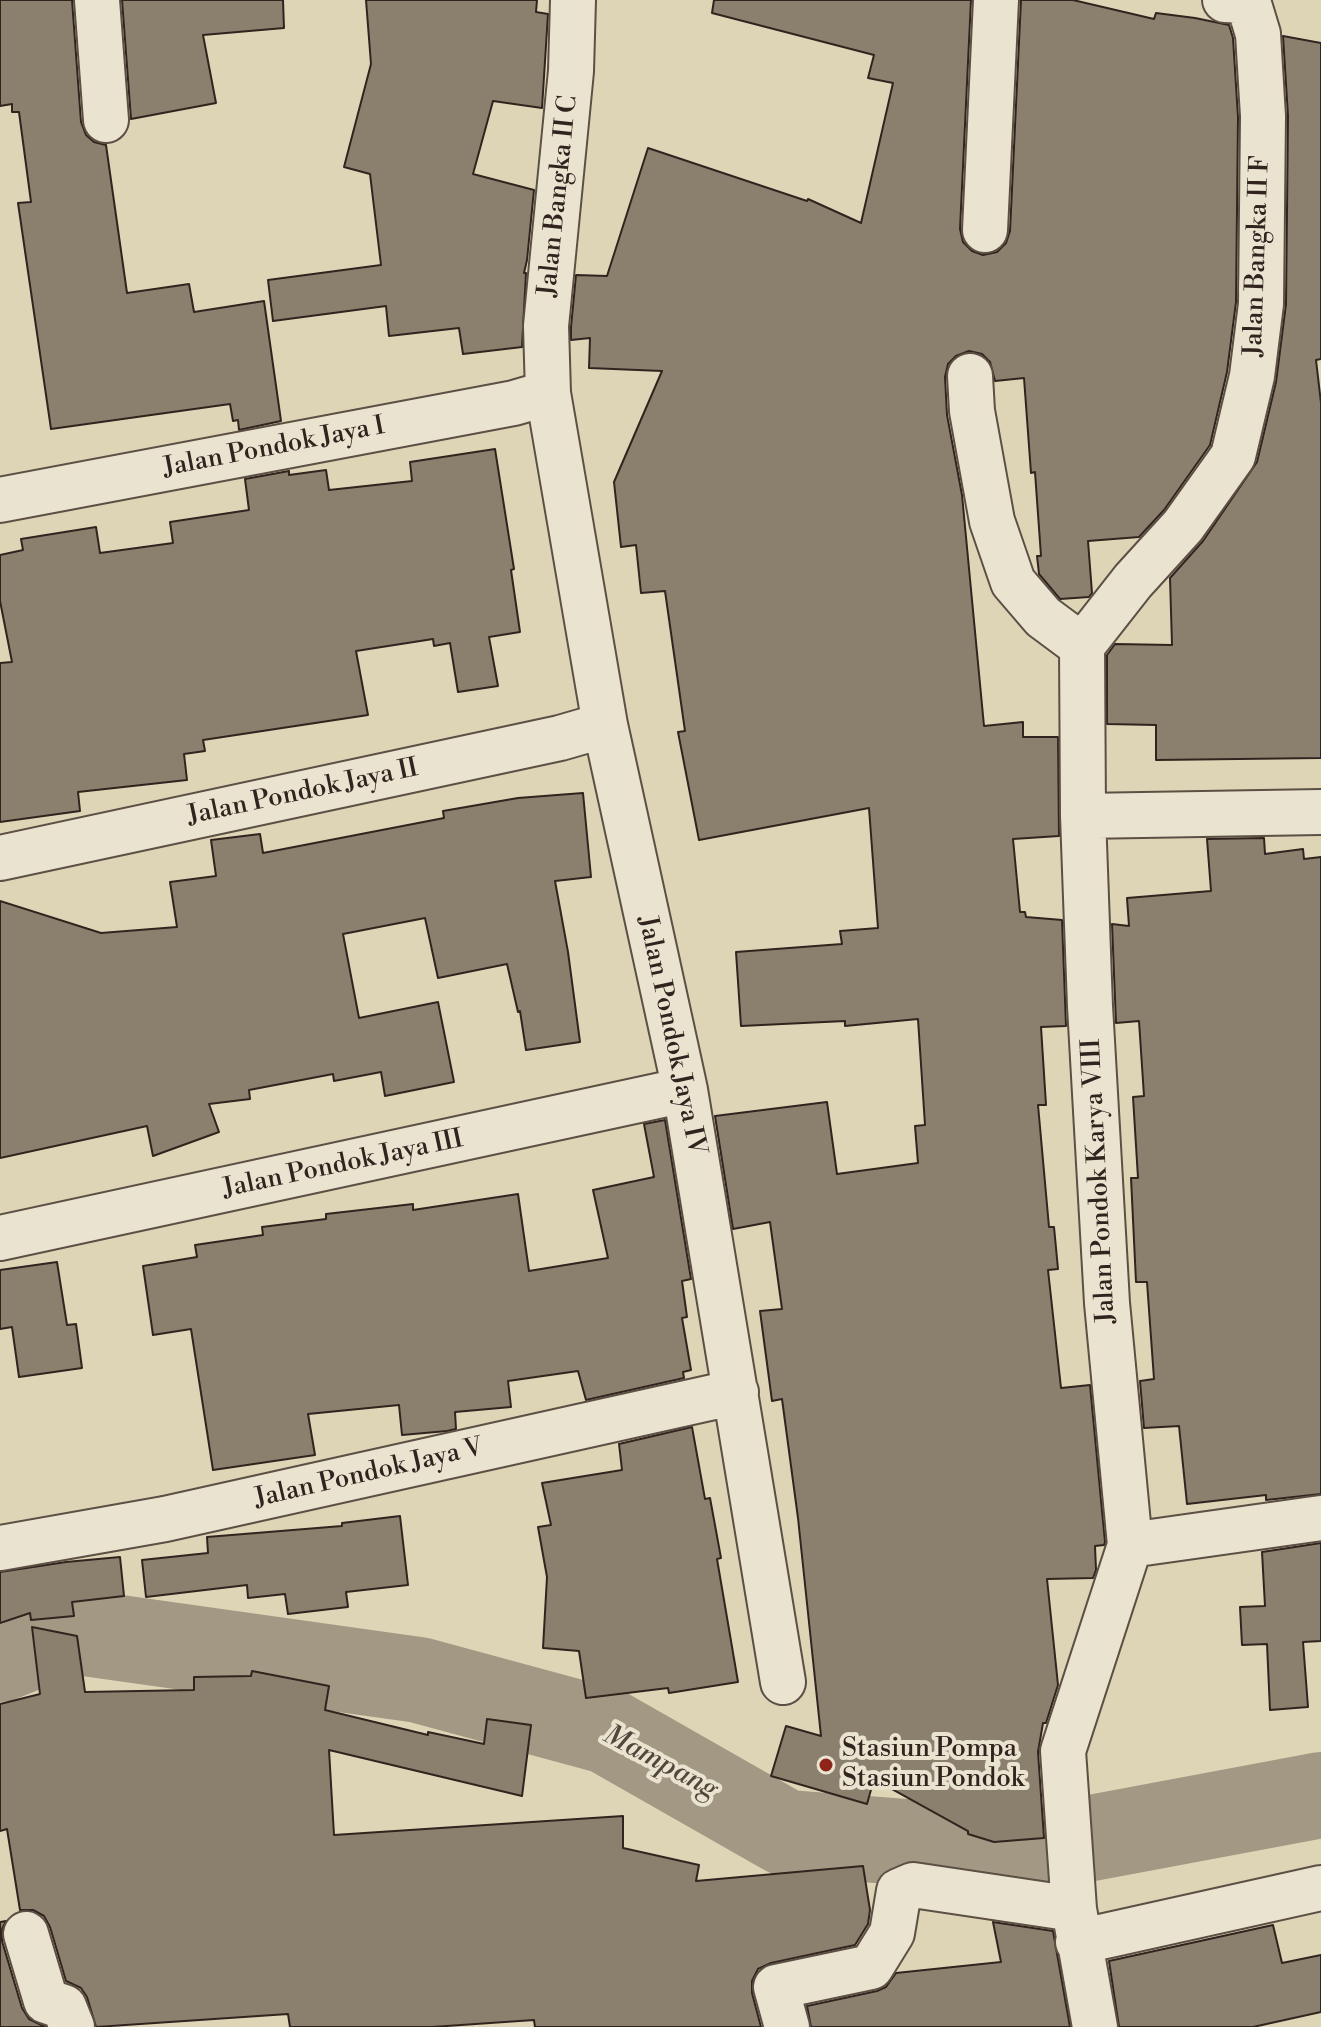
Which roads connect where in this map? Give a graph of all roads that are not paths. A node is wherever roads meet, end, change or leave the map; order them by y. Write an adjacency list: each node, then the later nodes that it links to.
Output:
1 (97, 0): 5 (street)
2 (573, 0): 8 (street, Jalan Bangka II C)
3 (996, 0): 6 (street)
4 (1241, 0): 10 (street, Jalan Bangka II F)
5 (106, 120)
6 (985, 230)
7 (970, 376): 10 (street)
8 (548, 393): 9 (street, Jalan Pondok Jaya I); 11 (street, Jalan Pondok Jaya IV)
9 (0, 500)
10 (1082, 646): 13 (street)
11 (605, 725): 14 (street, Jalan Pondok Jaya II); 15 (street, Jalan Pondok Jaya IV)
12 (1321, 812): 13 (street)
13 (1083, 816): 19 (street, Jalan Pondok Karya VIII)
14 (0, 858)
15 (685, 1090): 16 (street, Jalan Pondok Jaya III); 17 (street, Jalan Pondok Jaya IV)
16 (0, 1238)
17 (736, 1392): 20 (street, Jalan Pondok Jaya V); 21 (street, Jalan Pondok Jaya IV)
18 (1321, 1518): 19 (street)
19 (1130, 1545): 23 (street)
20 (0, 1548)
21 (783, 1682)
22 (1321, 1888): 23 (street)
23 (1075, 1915): 25 (street); 27 (street)
24 (26, 1934): 26 (street)
25 (782, 2007)
26 (72, 2027)
27 (1095, 2027)

